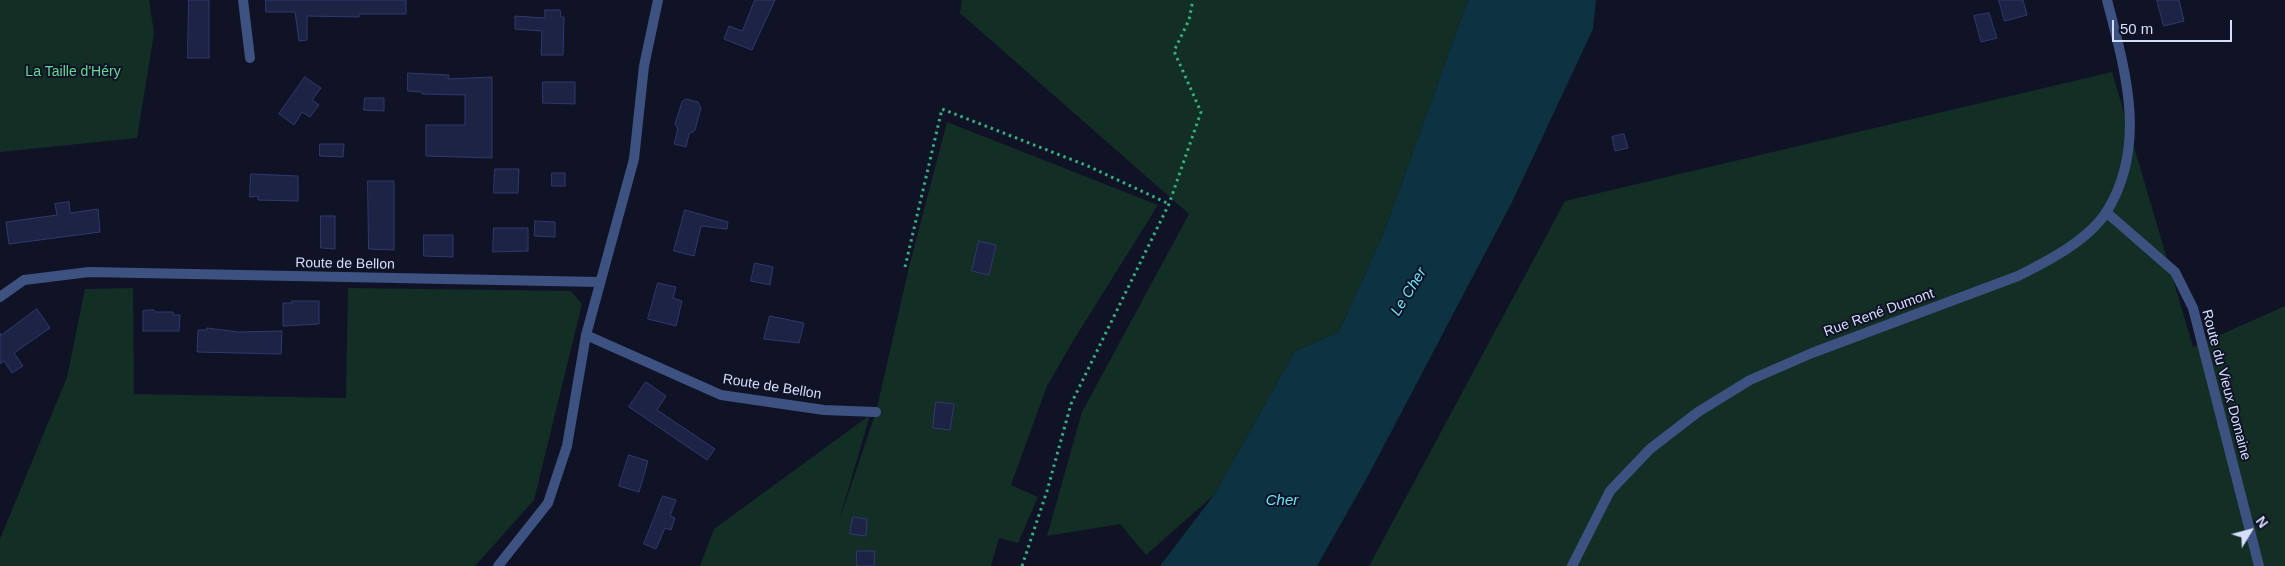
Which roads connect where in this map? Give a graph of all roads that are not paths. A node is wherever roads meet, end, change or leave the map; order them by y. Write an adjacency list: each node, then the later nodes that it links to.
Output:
1 (243, 0): 4 (street)
2 (658, 0): 6 (street)
3 (2107, 0): 5 (street, Rue René Dumont)
4 (250, 58)
5 (2106, 212): 11 (street, Rue René Dumont); 12 (street, Route du Vieux Domaine)
6 (599, 282): 7 (street, Route de Bellon); 8 (street)
7 (0, 296)
8 (586, 335): 9 (street, Route de Bellon); 10 (street)
9 (876, 412)
10 (498, 566)
11 (1572, 566)
12 (2259, 566)

